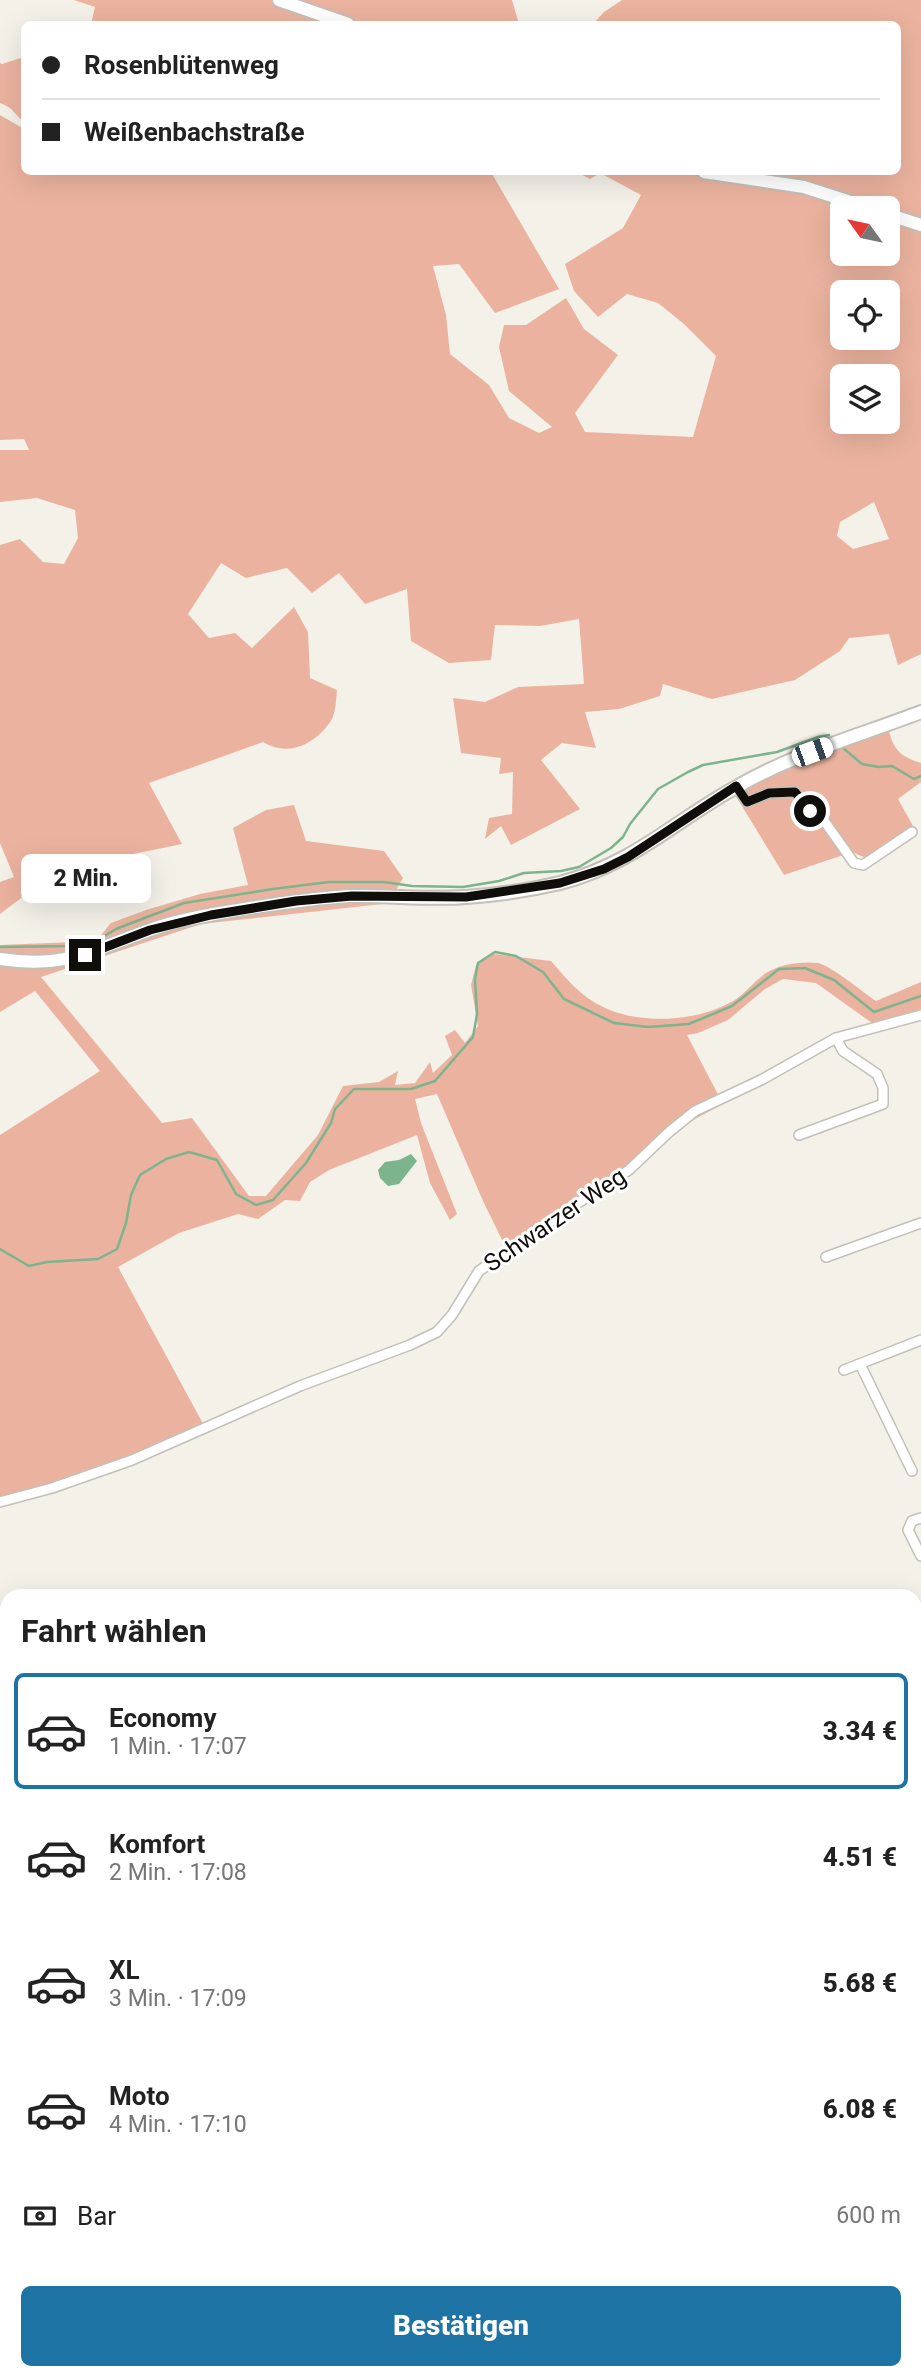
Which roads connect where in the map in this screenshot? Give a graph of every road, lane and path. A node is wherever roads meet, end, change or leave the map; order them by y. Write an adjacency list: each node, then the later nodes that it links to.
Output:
1 (279, 0): 2 (main road)
2 (339, 21)
3 (724, 175): 4 (main road)
4 (832, 196)
5 (900, 218): 6 (main road)
6 (921, 225)
7 (921, 712): 8 (main road)
8 (736, 786): 9 (street); 10 (main road)
9 (912, 832)
10 (0, 959)
11 (921, 1015): 12 (street, Schwarzer Weg)
12 (836, 1038): 13 (street); 20 (street, Schwarzer Weg)
13 (799, 1135)
14 (921, 1223): 15 (street)
15 (826, 1257)
16 (921, 1340): 17 (street)
17 (860, 1364): 18 (street); 19 (street)
18 (844, 1370)
19 (912, 1471)
20 (0, 1502)
21 (921, 1518): 22 (street)
22 (921, 1556)

